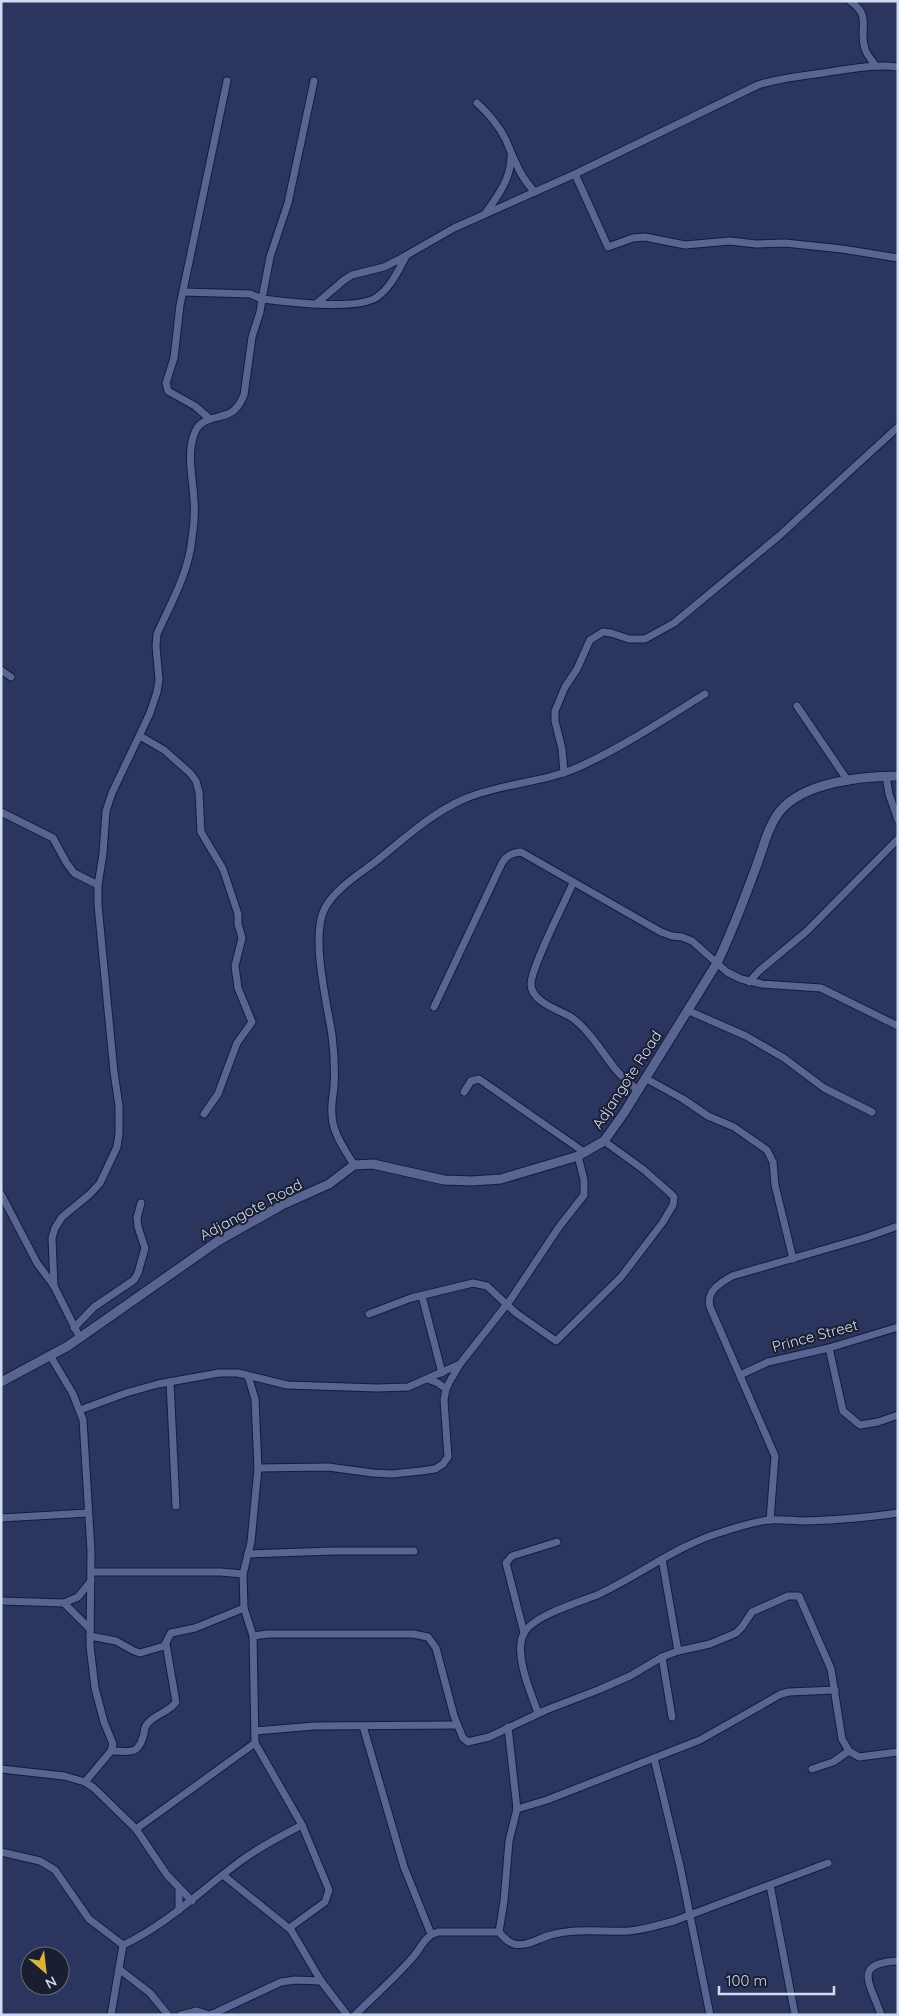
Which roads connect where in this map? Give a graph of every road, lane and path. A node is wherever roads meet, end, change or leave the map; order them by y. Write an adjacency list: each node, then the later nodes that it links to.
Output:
1 (854, 2): 2 (street)
2 (876, 66): 3 (street); 8 (street)
3 (898, 67)
4 (227, 81): 13 (street)
5 (314, 81): 14 (street)
6 (477, 103): 7 (street)
7 (511, 157): 9 (street); 10 (street)
8 (575, 174): 9 (street); 12 (street)
9 (534, 192): 10 (street)
10 (484, 216): 11 (street)
11 (406, 256): 15 (street); 15 (street)
12 (898, 258)
13 (184, 292): 14 (street); 16 (street)
14 (262, 299): 15 (street); 16 (street)
15 (316, 304)
16 (210, 419): 22 (street)
17 (898, 427): 23 (street)
18 (1, 670): 19 (street)
19 (11, 677)
20 (705, 694): 23 (street)
21 (797, 706): 26 (street)
22 (140, 736): 31 (street); 41 (street)
23 (564, 773): 44 (street)
24 (886, 776): 25 (street, Adjangote Road); 26 (street, Adjangote Road); 28 (street)
25 (898, 776)
26 (848, 781): 32 (street, Adjangote Road)
27 (1, 812): 31 (street)
28 (898, 820)
29 (898, 839): 33 (street)
30 (573, 883): 32 (street); 34 (street); 38 (street)
31 (98, 885): 49 (street)
32 (717, 963): 33 (street); 35 (street, Adjangote Road)
33 (749, 982): 36 (street)
34 (434, 1006)
35 (689, 1011): 37 (street, Adjangote Road); 40 (street)
36 (898, 1026)
37 (645, 1078): 38 (street, Adjangote Road); 48 (street)
38 (637, 1090): 42 (street, Adjangote Road)
39 (464, 1092): 43 (street)
40 (872, 1112)
41 (204, 1114)
42 (604, 1141): 43 (street, Adjangote Road); 53 (street)
43 (581, 1154): 44 (street, Adjangote Road); 50 (street)
44 (354, 1165): 57 (street, Adjangote Road)
45 (1, 1194): 49 (street)
46 (142, 1203): 56 (street)
47 (898, 1226): 48 (street)
48 (793, 1259): 62 (street)
49 (54, 1286): 56 (street)
50 (514, 1295): 52 (street); 53 (street)
51 (422, 1296): 52 (street); 54 (street); 61 (street)
52 (507, 1304): 53 (street); 60 (street)
53 (516, 1313)
54 (369, 1314)
55 (898, 1327): 58 (street, Prince Street)
56 (74, 1328): 57 (street)
57 (80, 1338): 59 (street, Adjangote Road)
58 (829, 1348): 62 (street, Prince Street); 69 (street)
59 (51, 1356): 65 (street, Adjangote Road); 68 (street)
60 (460, 1364): 61 (street); 67 (street)
61 (442, 1373): 64 (street)
62 (740, 1375): 75 (street)
63 (248, 1376): 64 (street); 66 (street); 70 (street)
64 (428, 1380): 67 (street)
65 (1, 1382)
66 (170, 1382): 68 (street); 71 (street)
67 (446, 1389): 70 (street)
68 (80, 1410): 72 (street)
69 (898, 1415)
70 (258, 1468): 78 (street)
71 (176, 1506)
72 (88, 1513): 74 (street); 80 (street)
73 (898, 1513): 75 (street)
74 (1, 1518)
75 (770, 1520): 79 (street)
76 (557, 1542): 87 (street)
77 (414, 1552): 78 (street)
78 (248, 1554): 81 (street)
79 (662, 1559): 87 (street); 90 (street)
80 (92, 1572): 81 (street); 82 (street)
81 (243, 1574): 85 (street)
82 (91, 1581): 84 (street); 86 (street)
83 (1, 1601): 84 (street)
84 (64, 1602): 86 (street)
85 (244, 1608): 88 (street); 89 (street)
86 (90, 1632): 89 (street); 100 (street)
87 (524, 1633): 93 (street)
88 (253, 1636): 95 (street); 98 (street)
89 (166, 1644): 100 (street)
90 (678, 1651): 91 (street); 92 (street)
91 (662, 1657): 93 (street); 94 (street)
92 (834, 1690): 101 (street); 103 (street)
93 (538, 1713): 97 (street)
94 (672, 1717)
95 (457, 1725): 96 (street); 97 (street)
96 (363, 1726): 98 (street); 120 (street)
97 (508, 1728): 107 (street)
98 (255, 1731): 99 (street)
99 (255, 1744): 108 (street); 109 (street)
100 (111, 1751): 106 (street)
101 (849, 1751): 102 (street); 105 (street)
102 (898, 1752)
103 (654, 1758): 107 (street); 117 (street)
104 (1, 1769): 106 (street)
105 (812, 1769)
106 (85, 1782): 109 (street)
107 (517, 1809): 119 (street)
108 (302, 1825): 112 (street); 118 (street)
109 (136, 1829): 114 (street)
110 (1, 1852): 121 (street)
111 (828, 1863): 113 (street)
112 (223, 1875): 115 (street); 118 (street)
113 (770, 1885): 117 (street); 131 (street)
114 (179, 1890): 115 (street); 116 (street)
115 (192, 1901): 116 (street)
116 (179, 1910): 121 (street)
117 (690, 1915): 119 (street); 130 (street)
118 (291, 1930): 124 (street)
119 (498, 1932): 120 (street)
120 (431, 1934): 129 (street)
121 (124, 1946): 123 (street)
122 (898, 1961): 132 (street)
123 (119, 1969): 125 (street); 126 (street)
124 (322, 1981): 127 (street); 128 (street)
125 (111, 2015)
126 (168, 2015)
127 (181, 2015)
128 (347, 2015)
129 (355, 2015)
130 (710, 2015)
131 (794, 2015)
132 (881, 2015)

